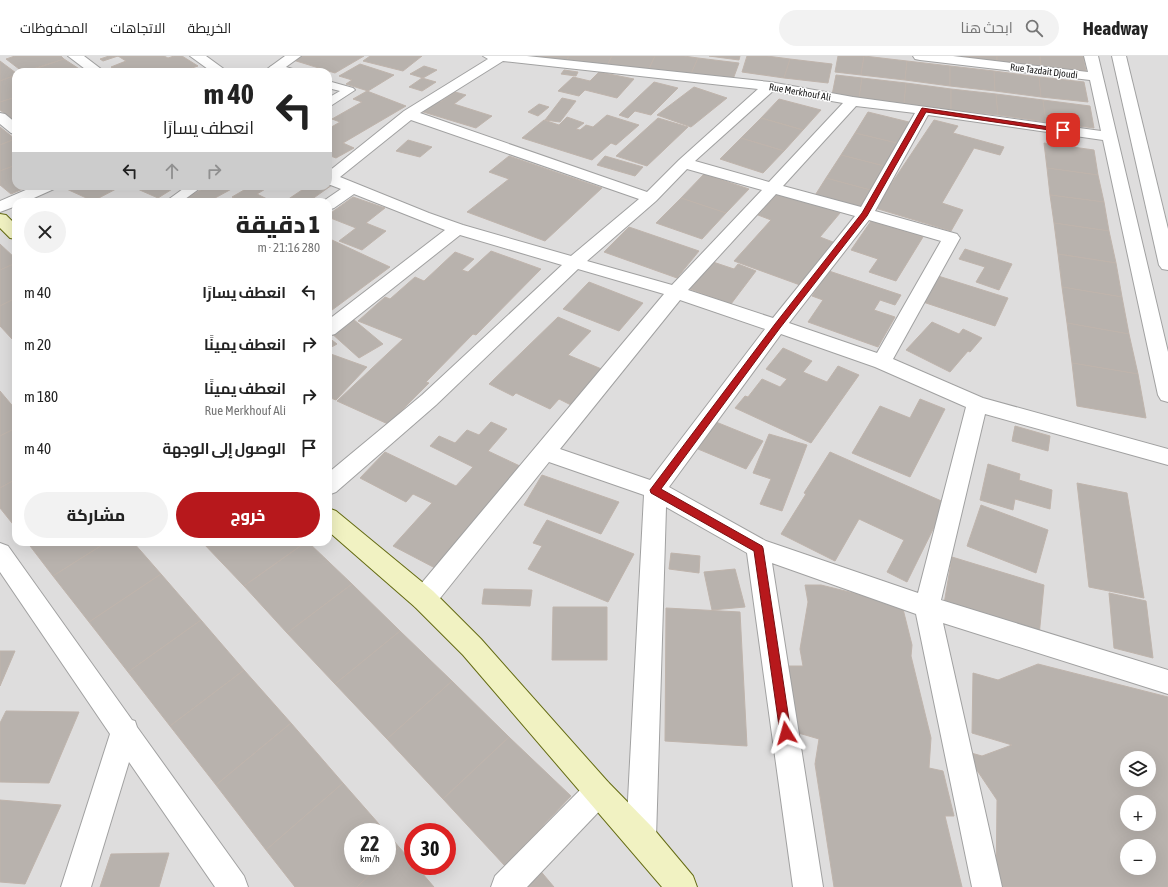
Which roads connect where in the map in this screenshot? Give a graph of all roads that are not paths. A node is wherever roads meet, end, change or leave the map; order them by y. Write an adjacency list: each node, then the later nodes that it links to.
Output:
1 (75, 56): 8 (street)
2 (197, 56): 9 (street)
3 (294, 56): 10 (street)
4 (920, 56): 11 (street, Rue Tazdait Djoudi)
5 (1091, 56): 11 (street)
6 (1119, 56): 39 (street)
7 (495, 57): 13 (street, Rue Merkhouf Ali); 17 (street)
8 (92, 68)
9 (215, 68)
10 (275, 68)
11 (1096, 77): 20 (street)
12 (332, 85): 14 (lane)
13 (770, 86): 15 (street, Rue Merkhouf Ali); 21 (street)
14 (332, 101)
15 (853, 101): 16 (street, Rue Merkhouf Ali); 25 (street)
16 (924, 110): 20 (street, Rue Merkhouf Ali); 34 (street)
17 (409, 114): 22 (street); 30 (street)
18 (0, 117): 19 (street)
19 (12, 127)
20 (1110, 137): 44 (street)
21 (684, 163): 25 (street); 30 (street)
22 (332, 176)
23 (332, 179): 24 (street)
24 (353, 188): 32 (street); 36 (street)
25 (773, 188): 34 (street); 40 (street)
26 (39, 190): 28 (street)
27 (190, 190): 29 (lane)
28 (21, 198)
29 (178, 198)
30 (650, 198): 38 (street)
31 (12, 202): 33 (street)
32 (332, 202)
33 (0, 207)
34 (865, 214): 41 (street); 43 (street)
35 (0, 219): 37 (street)
36 (456, 229): 38 (street); 42 (street)
37 (12, 230)
38 (575, 262): 40 (street); 48 (street)
39 (1168, 265)
40 (676, 292): 41 (street); 46 (street)
41 (777, 326): 43 (street); 49 (street)
42 (332, 327)
43 (882, 362): 45 (street)
44 (1168, 395)
45 (977, 404): 47 (street); 54 (street)
46 (545, 452): 49 (street); 53 (street)
47 (1168, 457)
48 (332, 483)
49 (655, 490): 51 (street); 58 (street)
50 (332, 520): 53 (street)
51 (758, 548): 54 (street); 63 (street)
52 (0, 552): 56 (street)
53 (424, 599): 57 (street)
54 (928, 607): 55 (street); 64 (street)
55 (1168, 682)
56 (125, 730): 59 (street); 60 (street)
57 (598, 792): 58 (street); 61 (street)
58 (641, 838): 62 (street)
59 (76, 887)
60 (233, 887)
61 (506, 887)
62 (682, 887)
63 (808, 887)
64 (987, 887)

